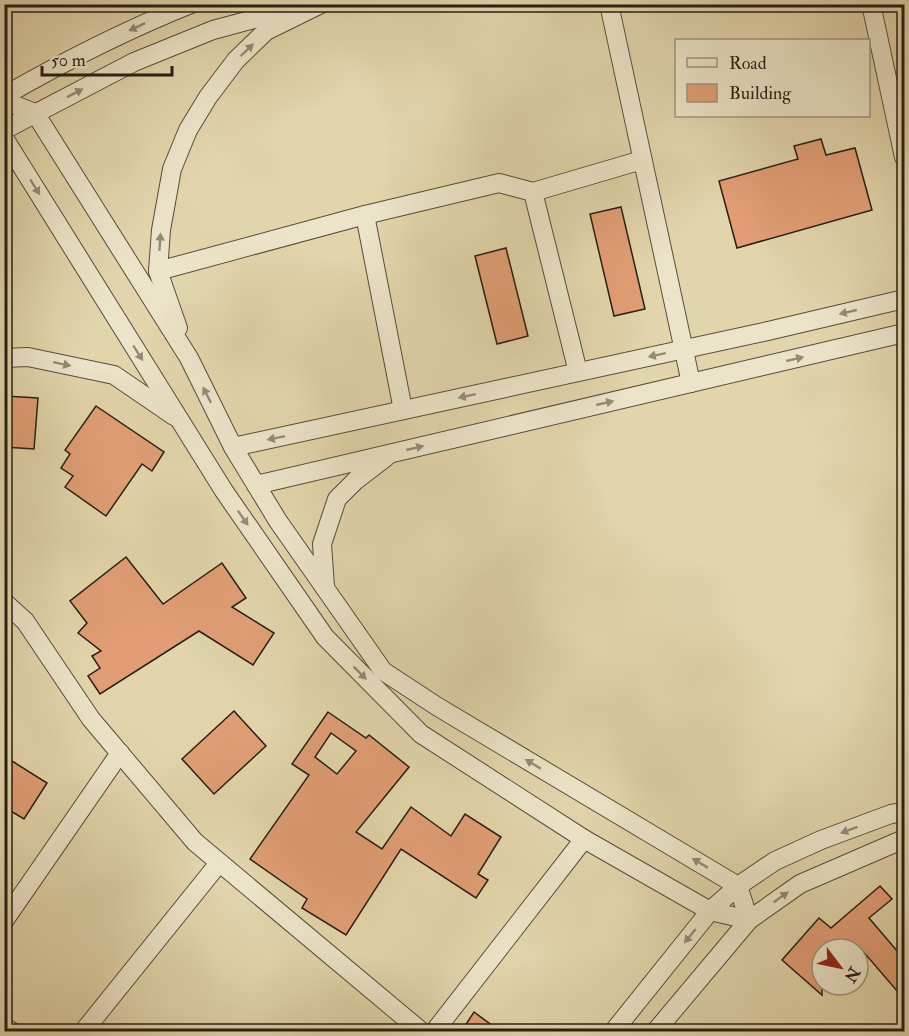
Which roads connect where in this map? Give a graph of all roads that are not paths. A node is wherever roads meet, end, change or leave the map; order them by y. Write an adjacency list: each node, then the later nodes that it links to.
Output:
1 (191, 4): 6 (street, one-way to 6)
2 (307, 4): 8 (street, one-way to 2)
3 (321, 4): 15 (street, one-way to 3)
4 (609, 4): 12 (street)
5 (871, 4): 11 (street)
6 (4, 96)
7 (4, 101): 8 (street)
8 (35, 113): 9 (street); 20 (street)
9 (4, 130)
10 (4, 138): 24 (street, one-way to 24)
11 (904, 157)
12 (642, 160): 13 (street); 18 (street)
13 (533, 192): 14 (street); 21 (street)
14 (365, 215): 15 (street); 23 (street)
15 (158, 271): 20 (street)
16 (904, 299): 18 (street, one-way to 18)
17 (904, 333): 22 (street, one-way to 17)
18 (684, 349): 21 (street, one-way to 21); 22 (street)
19 (4, 358): 24 (street, one-way to 24)
20 (189, 358): 25 (street, one-way to 20)
21 (578, 372): 23 (street, one-way to 23)
22 (691, 383): 26 (street, one-way to 22)
23 (403, 410): 25 (street, one-way to 25)
24 (179, 419): 32 (street, one-way to 32)
25 (233, 447): 27 (street)
26 (390, 453): 27 (street); 28 (street)
27 (256, 485): 28 (street)
28 (325, 589): 35 (street, one-way to 28)
29 (4, 602): 30 (street)
30 (120, 753): 34 (street); 38 (street)
31 (904, 812): 35 (street, one-way to 35)
32 (584, 839): 36 (street); 43 (street)
33 (904, 839): 37 (street, one-way to 33)
34 (219, 863): 41 (street); 42 (street)
35 (738, 886): 36 (street); 37 (street)
36 (710, 911): 37 (street); 44 (street, one-way to 44)
37 (749, 920): 45 (street)
38 (4, 921)
39 (4, 1027): 40 (street)
40 (13, 1032)
41 (83, 1032)
42 (422, 1032)
43 (434, 1032)
44 (613, 1032)
45 (656, 1032)

